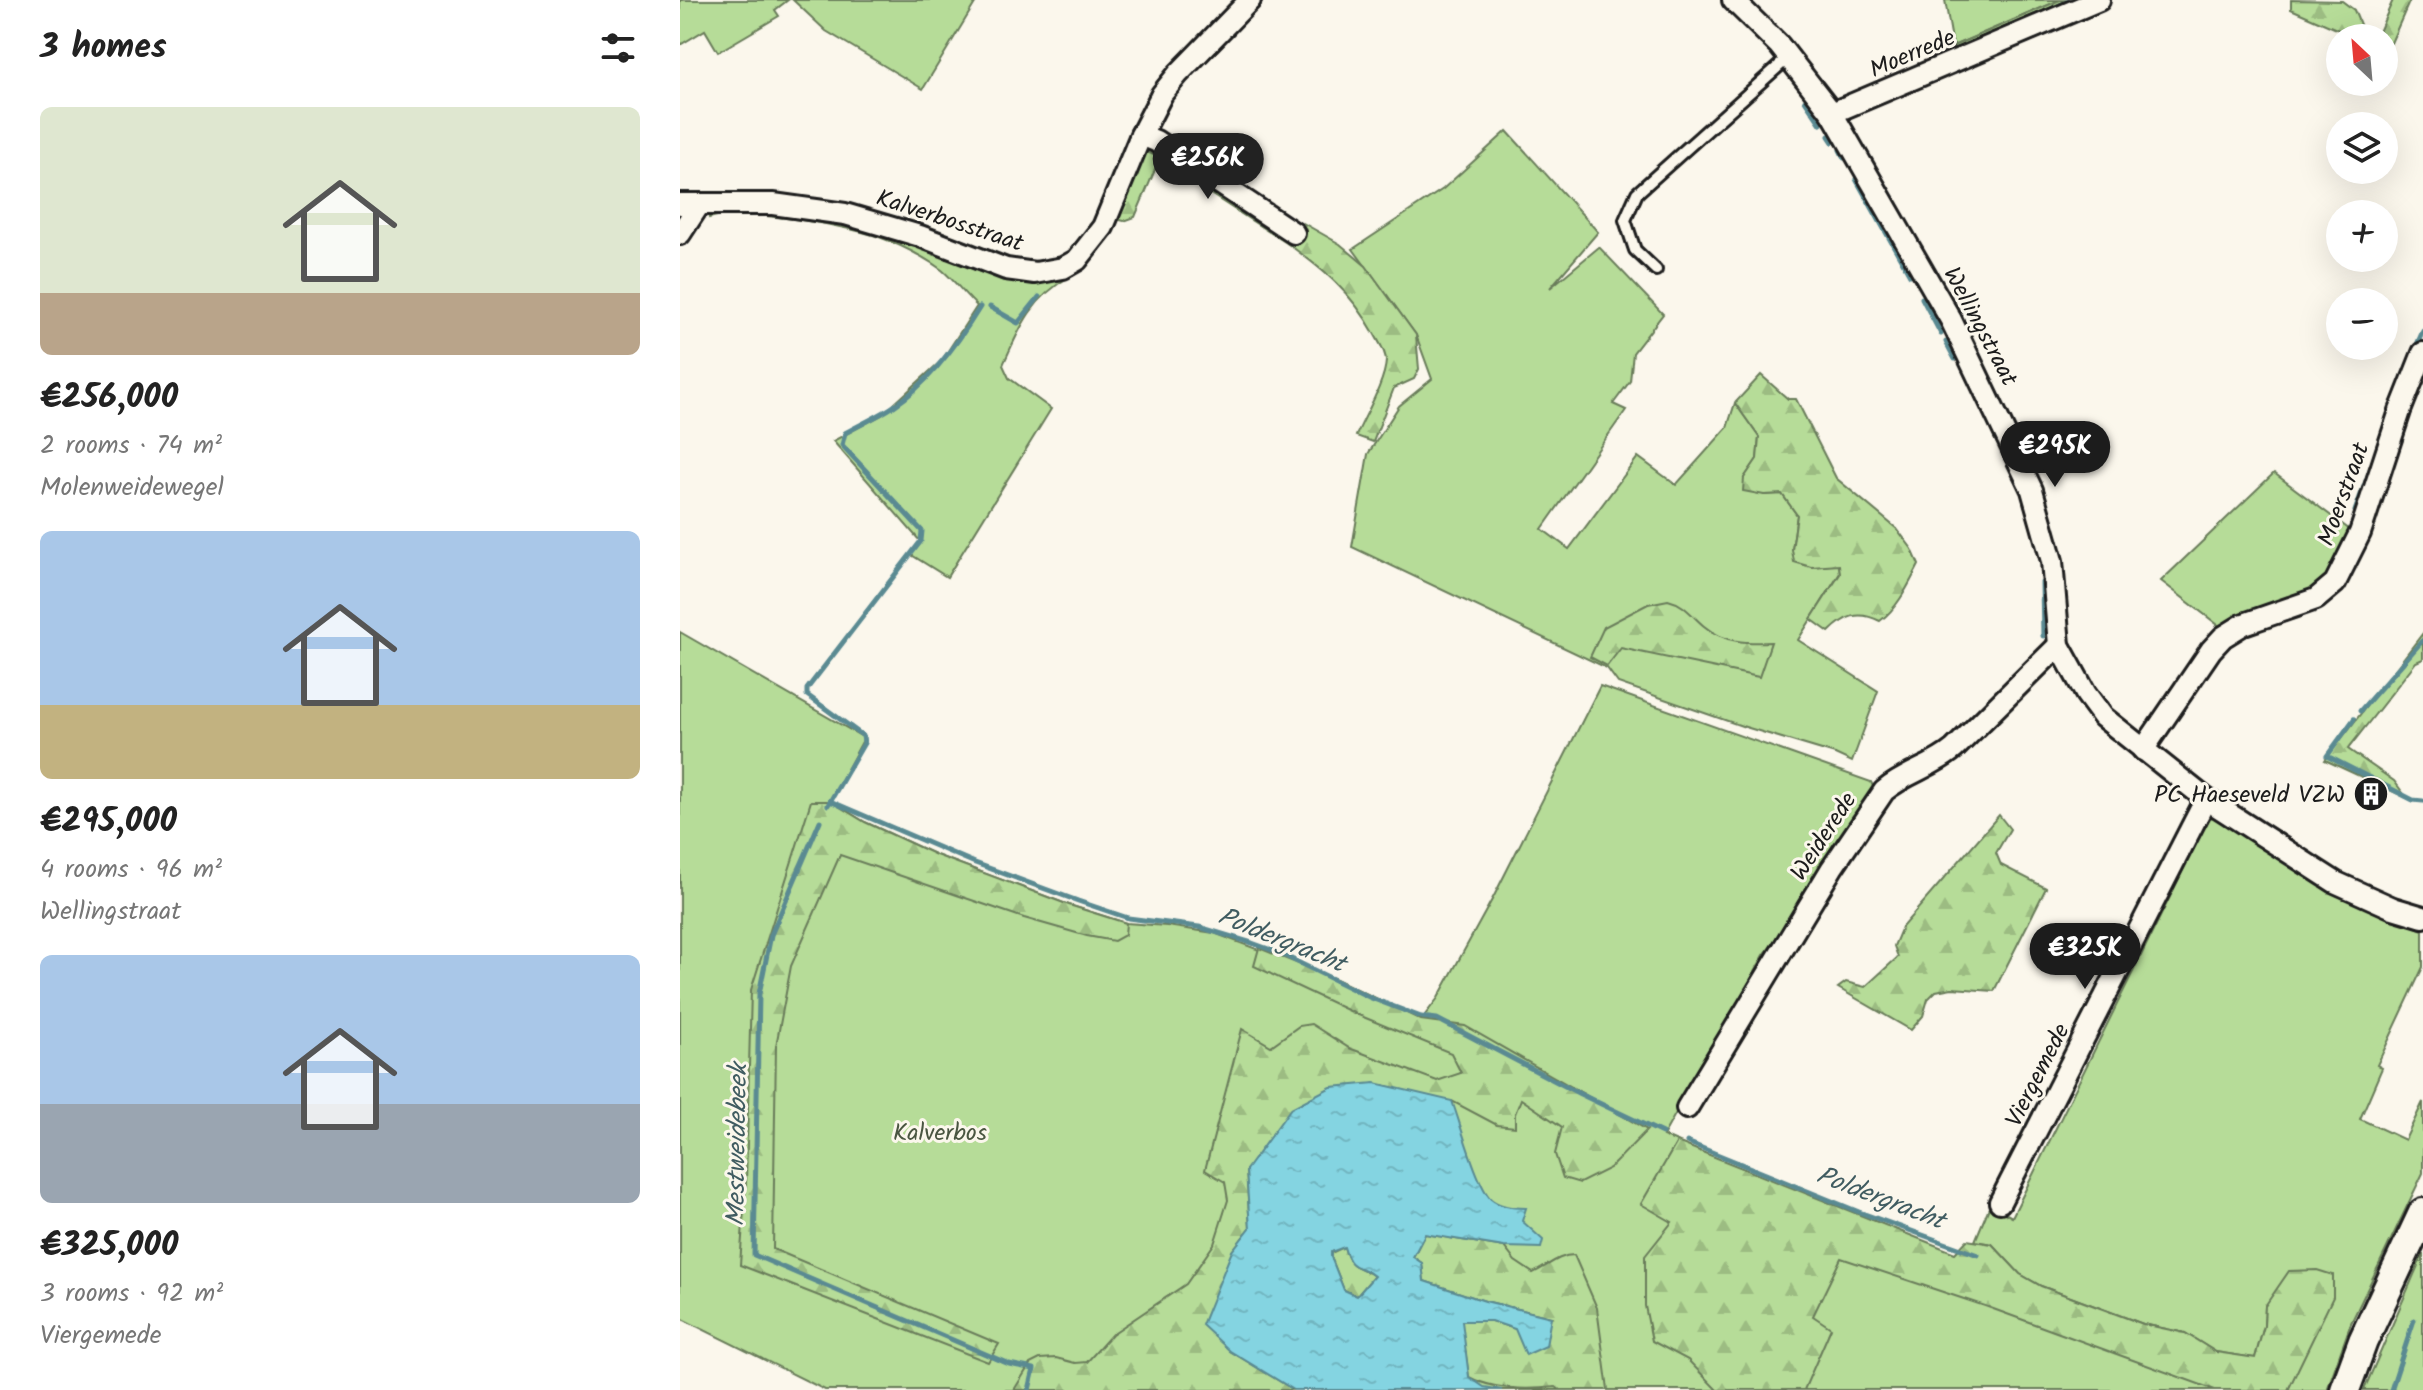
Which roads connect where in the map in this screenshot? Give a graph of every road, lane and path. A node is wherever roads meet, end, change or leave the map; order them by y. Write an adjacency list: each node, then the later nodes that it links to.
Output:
1 (1250, 0): 6 (street, Kalverbosstraat)
2 (1733, 0): 4 (street, Wellingstraat)
3 (2099, 0): 5 (street, Moerrede)
4 (1789, 57): 5 (street, Wellingstraat); 10 (lane)
5 (1832, 113): 12 (street, Wellingstraat)
6 (1141, 135): 7 (street, Kalverbosstraat); 8 (street)
7 (690, 205): 9 (street)
8 (1294, 233)
9 (680, 234)
10 (1656, 270)
11 (2423, 353): 13 (street, Moerstraat)
12 (2059, 645): 13 (street, Wellingstraat); 16 (street, Weiderede)
13 (2143, 750): 14 (street, Wellingstraat)
14 (2206, 799): 15 (street, Wellingstraat); 17 (street, Viergemede)
15 (2423, 917)
16 (1687, 1108)
17 (2000, 1202)
18 (2423, 1213): 19 (main road)
19 (2345, 1390)

